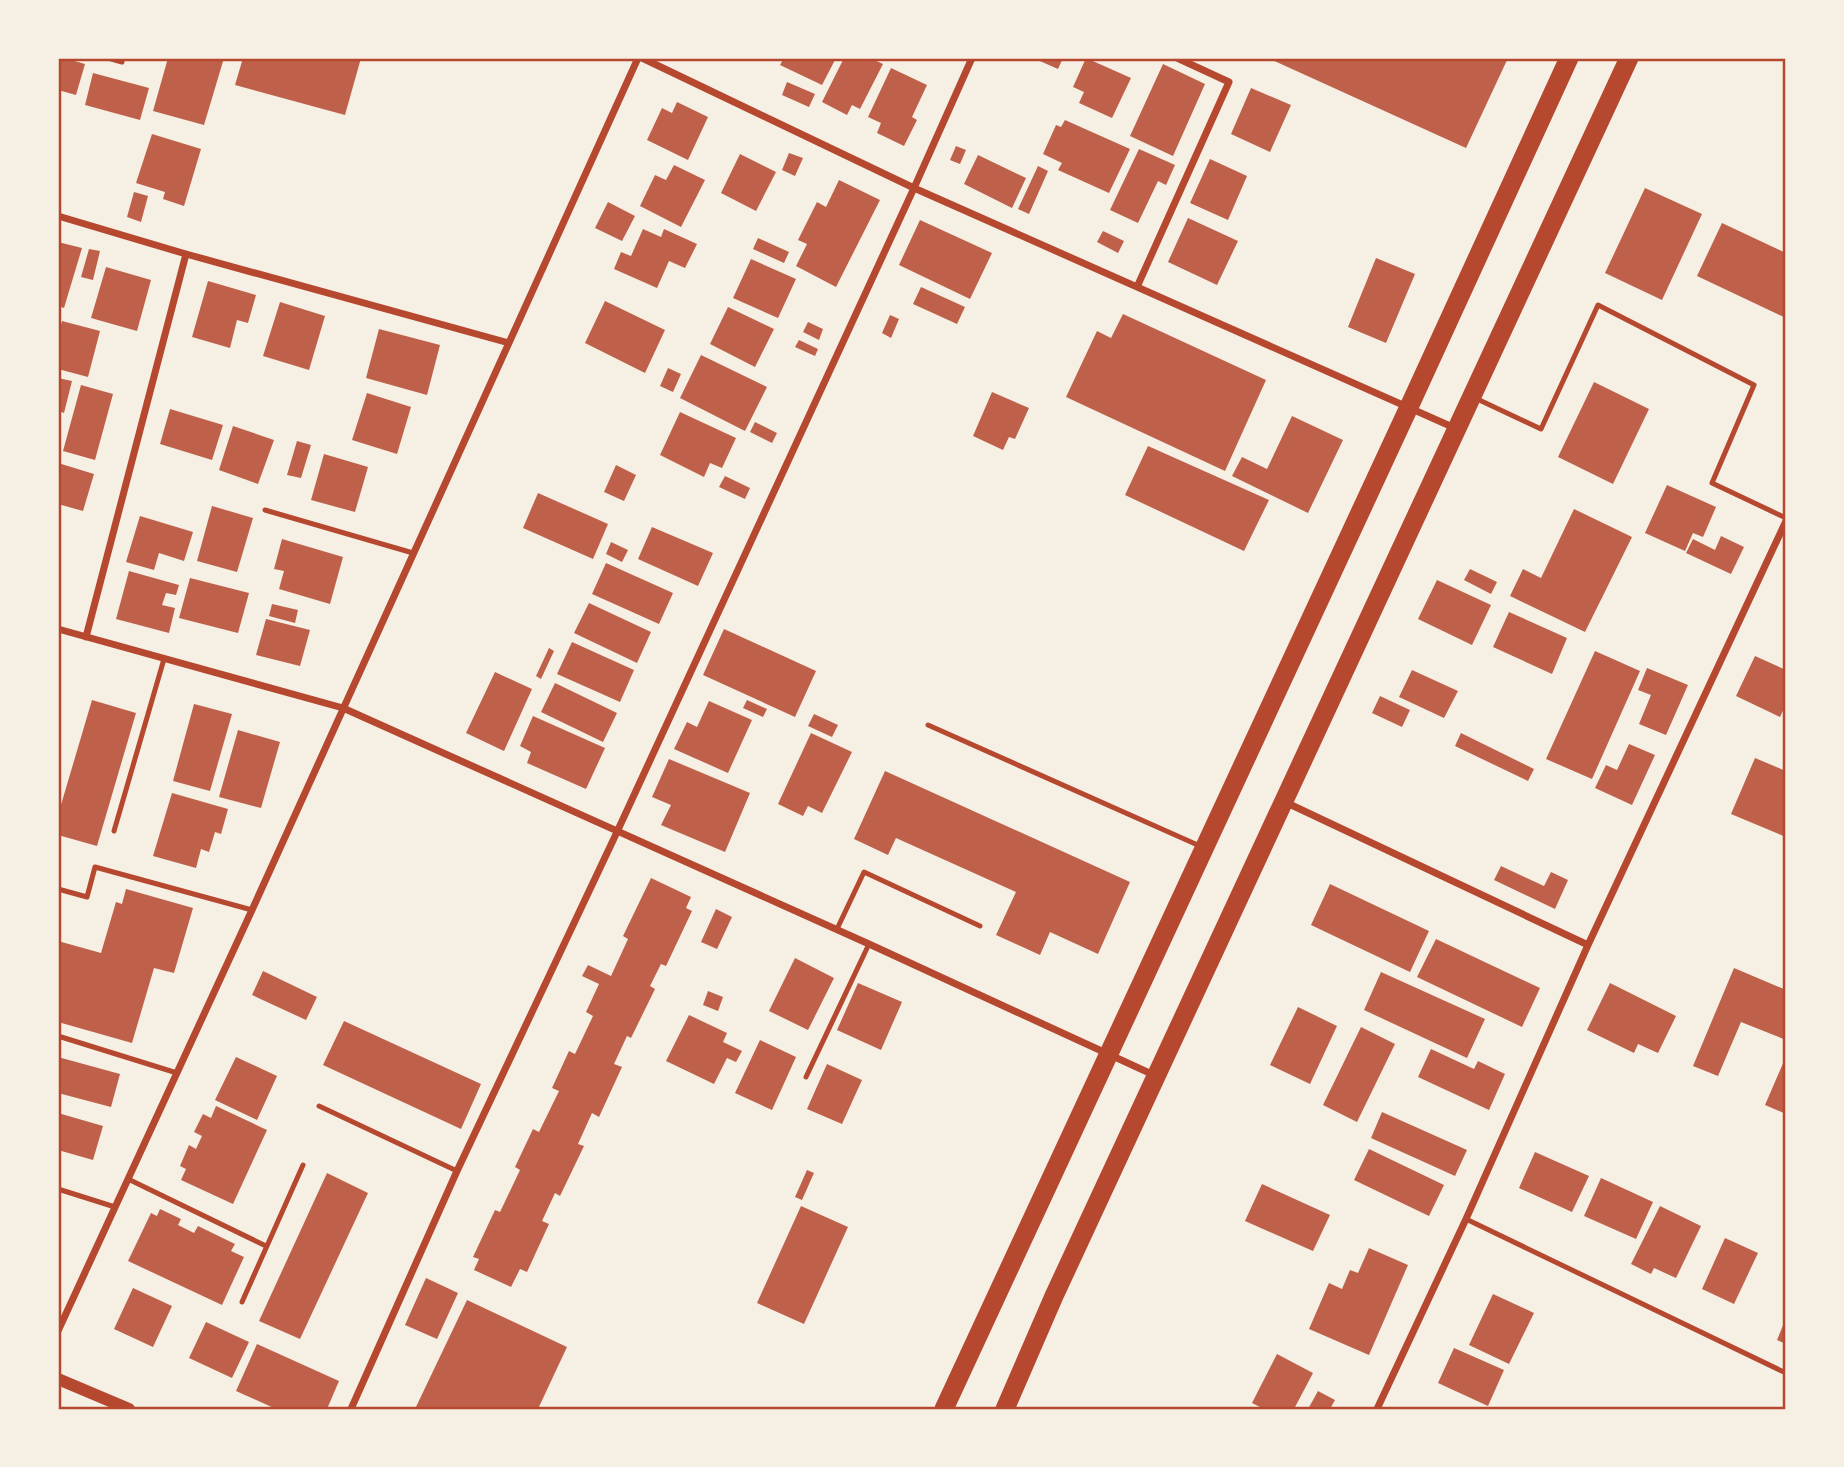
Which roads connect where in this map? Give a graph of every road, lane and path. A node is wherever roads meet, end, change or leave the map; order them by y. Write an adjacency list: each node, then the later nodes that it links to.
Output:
1 (108, 58): 7 (lane)
2 (640, 58): 8 (street); 12 (street)
3 (972, 58): 8 (street)
4 (1177, 58): 11 (street)
5 (1569, 58): 14 (highway)
6 (1629, 58): 13 (highway)
7 (122, 62)
8 (914, 188): 11 (street); 26 (street)
9 (58, 216): 10 (street)
10 (186, 254): 12 (street); 20 (street)
11 (1137, 286): 14 (street)
12 (509, 343): 18 (street)
13 (1472, 397): 15 (highway); 17 (lane)
14 (1409, 407): 15 (street); 27 (highway)
15 (1457, 429): 24 (highway)
16 (265, 510): 18 (lane)
17 (1786, 520): 33 (street)
18 (413, 553): 22 (street)
19 (58, 629): 20 (street)
20 (86, 637): 21 (street)
21 (164, 659): 22 (street); 25 (lane)
22 (343, 708): 26 (street); 29 (street)
23 (928, 725): 27 (lane)
24 (1284, 802): 33 (street); 37 (highway)
25 (114, 831)
26 (617, 832): 31 (street); 41 (street)
27 (1204, 848): 35 (highway)
28 (58, 889): 29 (lane)
29 (252, 910): 36 (street)
30 (980, 926): 31 (lane)
31 (836, 929): 32 (street)
32 (869, 944): 35 (street); 38 (lane)
33 (1588, 945): 45 (street)
34 (58, 1036): 36 (lane)
35 (1109, 1053): 37 (street); 53 (highway)
36 (177, 1073): 42 (street)
37 (1157, 1076): 54 (highway)
38 (806, 1077)
39 (319, 1106): 41 (lane)
40 (303, 1166): 46 (lane)
41 (457, 1171): 52 (street)
42 (128, 1179): 44 (street); 46 (lane)
43 (58, 1188): 44 (lane)
44 (115, 1207): 48 (street)
45 (1466, 1219): 49 (lane); 55 (street)
46 (266, 1246): 47 (lane)
47 (242, 1302)
48 (58, 1331)
49 (1786, 1373)
50 (58, 1379): 51 (street)
51 (129, 1409)
52 (351, 1409)
53 (944, 1409)
54 (1005, 1409)
55 (1377, 1409)

